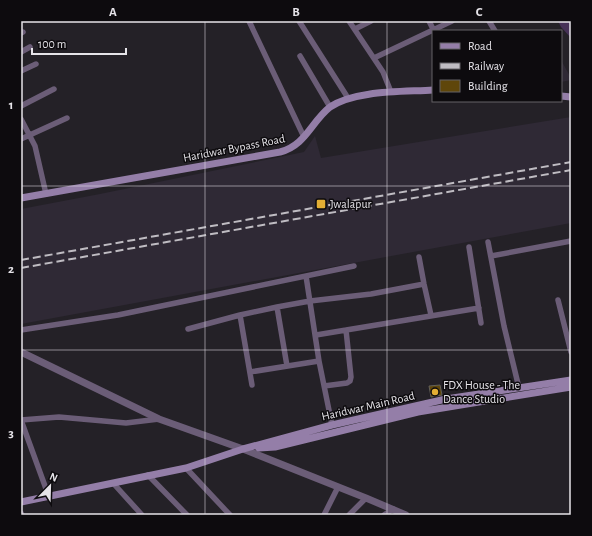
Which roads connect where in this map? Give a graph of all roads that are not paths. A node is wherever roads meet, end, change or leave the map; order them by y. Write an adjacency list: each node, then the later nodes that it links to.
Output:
1 (249, 21): 28 (street)
2 (299, 21): 22 (street)
3 (349, 21): 8 (street)
4 (372, 21): 8 (street)
5 (429, 21): 9 (street)
6 (452, 21): 10 (street)
7 (490, 21): 11 (street)
8 (355, 29): 16 (street)
9 (434, 30)
10 (436, 30)
11 (494, 30)
12 (432, 32): 16 (street)
13 (30, 47): 14 (street)
14 (21, 52)
15 (300, 56): 24 (street)
16 (374, 58): 21 (street)
17 (36, 64): 18 (street)
18 (21, 71)
19 (54, 89): 23 (street)
20 (432, 90): 21 (main road, Haridwar Bypass Road)
21 (390, 92): 22 (main road, Haridwar Bypass Road)
22 (348, 98): 24 (main road, Haridwar Bypass Road)
23 (21, 106)
24 (330, 108): 28 (main road, Haridwar Bypass Road)
25 (67, 118): 27 (street)
26 (21, 119): 27 (street)
27 (30, 135): 29 (street); 30 (street)
28 (304, 137): 30 (main road, Haridwar Bypass Road)
29 (21, 139)
30 (46, 194): 31 (main road, Haridwar Bypass Road)
31 (21, 198)
32 (571, 241): 35 (street)
33 (488, 242): 35 (street)
34 (469, 247): 43 (street)
35 (491, 256): 60 (street)
36 (419, 257): 39 (street)
37 (354, 266): 38 (street)
38 (306, 276): 41 (street); 48 (street)
39 (424, 284): 41 (street); 45 (street)
40 (558, 300): 52 (street)
41 (310, 301): 42 (street); 50 (street)
42 (277, 307): 44 (street); 54 (street)
43 (479, 308): 45 (street); 46 (street)
44 (240, 315): 47 (street); 55 (street)
45 (431, 315): 49 (street)
46 (481, 323)
47 (188, 329)
48 (21, 330)
49 (346, 330): 50 (street); 58 (street)
50 (316, 335): 53 (street)
51 (21, 352): 61 (street)
52 (571, 352)
53 (319, 361): 54 (street); 58 (street)
54 (287, 366): 55 (street)
55 (250, 372): 57 (street)
56 (571, 380): 60 (main road, Haridwar Main Road)
57 (252, 384)
58 (324, 386): 63 (street)
59 (571, 387): 64 (main road, Haridwar Main Road)
60 (518, 388): 63 (main road, Haridwar Main Road)
61 (159, 419): 62 (street); 64 (street)
62 (21, 420): 69 (street)
63 (332, 425): 64 (main road, Haridwar Main Road)
64 (243, 449): 65 (main road, Haridwar Main Road); 68 (street)
65 (186, 468): 66 (main road, Haridwar Main Road); 75 (street)
66 (148, 476): 67 (main road, Haridwar Main Road); 74 (street)
67 (112, 483): 69 (main road, Haridwar Main Road); 73 (street)
68 (338, 487): 70 (street); 76 (street)
69 (49, 496): 71 (main road, Haridwar Main Road)
70 (366, 498): 72 (street); 77 (street)
71 (21, 502)
72 (393, 509): 78 (street); 79 (street)
73 (142, 515)
74 (187, 515)
75 (230, 515)
76 (324, 515)
77 (349, 515)
78 (384, 515)
79 (406, 515)

